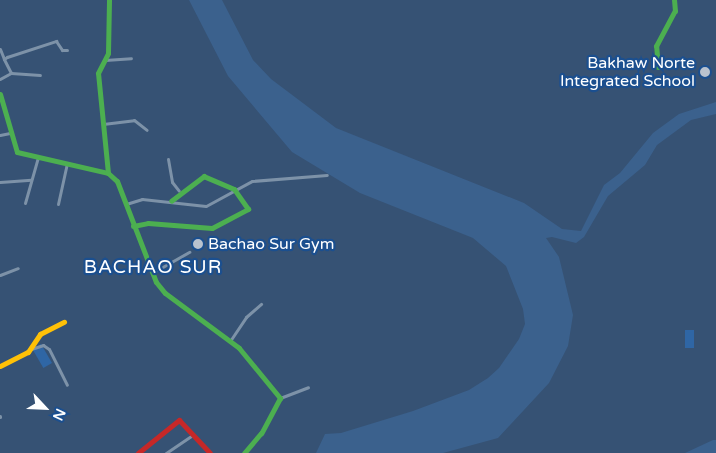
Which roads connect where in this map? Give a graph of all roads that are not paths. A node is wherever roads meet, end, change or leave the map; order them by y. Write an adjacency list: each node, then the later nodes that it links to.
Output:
1 (108, 0): 7 (street)
2 (674, 0): 8 (street)
3 (0, 49): 6 (street)
4 (67, 50): 6 (street)
5 (131, 58): 7 (street)
6 (4, 59): 9 (street)
7 (105, 60): 13 (street)
8 (658, 67)
9 (11, 73): 10 (street); 11 (street)
10 (40, 76)
11 (0, 79)
12 (0, 94): 15 (street)
13 (103, 124): 14 (street); 20 (street)
14 (147, 130)
15 (10, 133): 16 (street); 17 (street)
16 (0, 135)
17 (38, 157): 19 (street); 22 (street)
18 (168, 159): 25 (street)
19 (68, 162): 20 (street); 28 (street)
20 (108, 173): 29 (street)
21 (327, 174): 24 (street)
22 (31, 180): 23 (street); 27 (street)
23 (0, 182)
24 (234, 189): 25 (street); 26 (street); 30 (street)
25 (180, 191): 26 (street)
26 (171, 201): 29 (street)
27 (25, 203)
28 (58, 204)
29 (126, 204): 30 (street)
30 (134, 226): 34 (street)
31 (189, 252): 34 (street)
32 (18, 268): 33 (street)
33 (0, 274)
34 (151, 274): 37 (street)
35 (261, 304): 37 (street)
36 (64, 322): 38 (street)
37 (230, 341): 42 (street)
38 (31, 349): 39 (street); 40 (street)
39 (0, 366)
40 (67, 385)
41 (308, 387): 42 (street)
42 (280, 398): 47 (street)
43 (193, 435): 44 (street); 45 (street); 46 (street)
44 (138, 453)
45 (166, 453)
46 (210, 453)
47 (244, 453)

